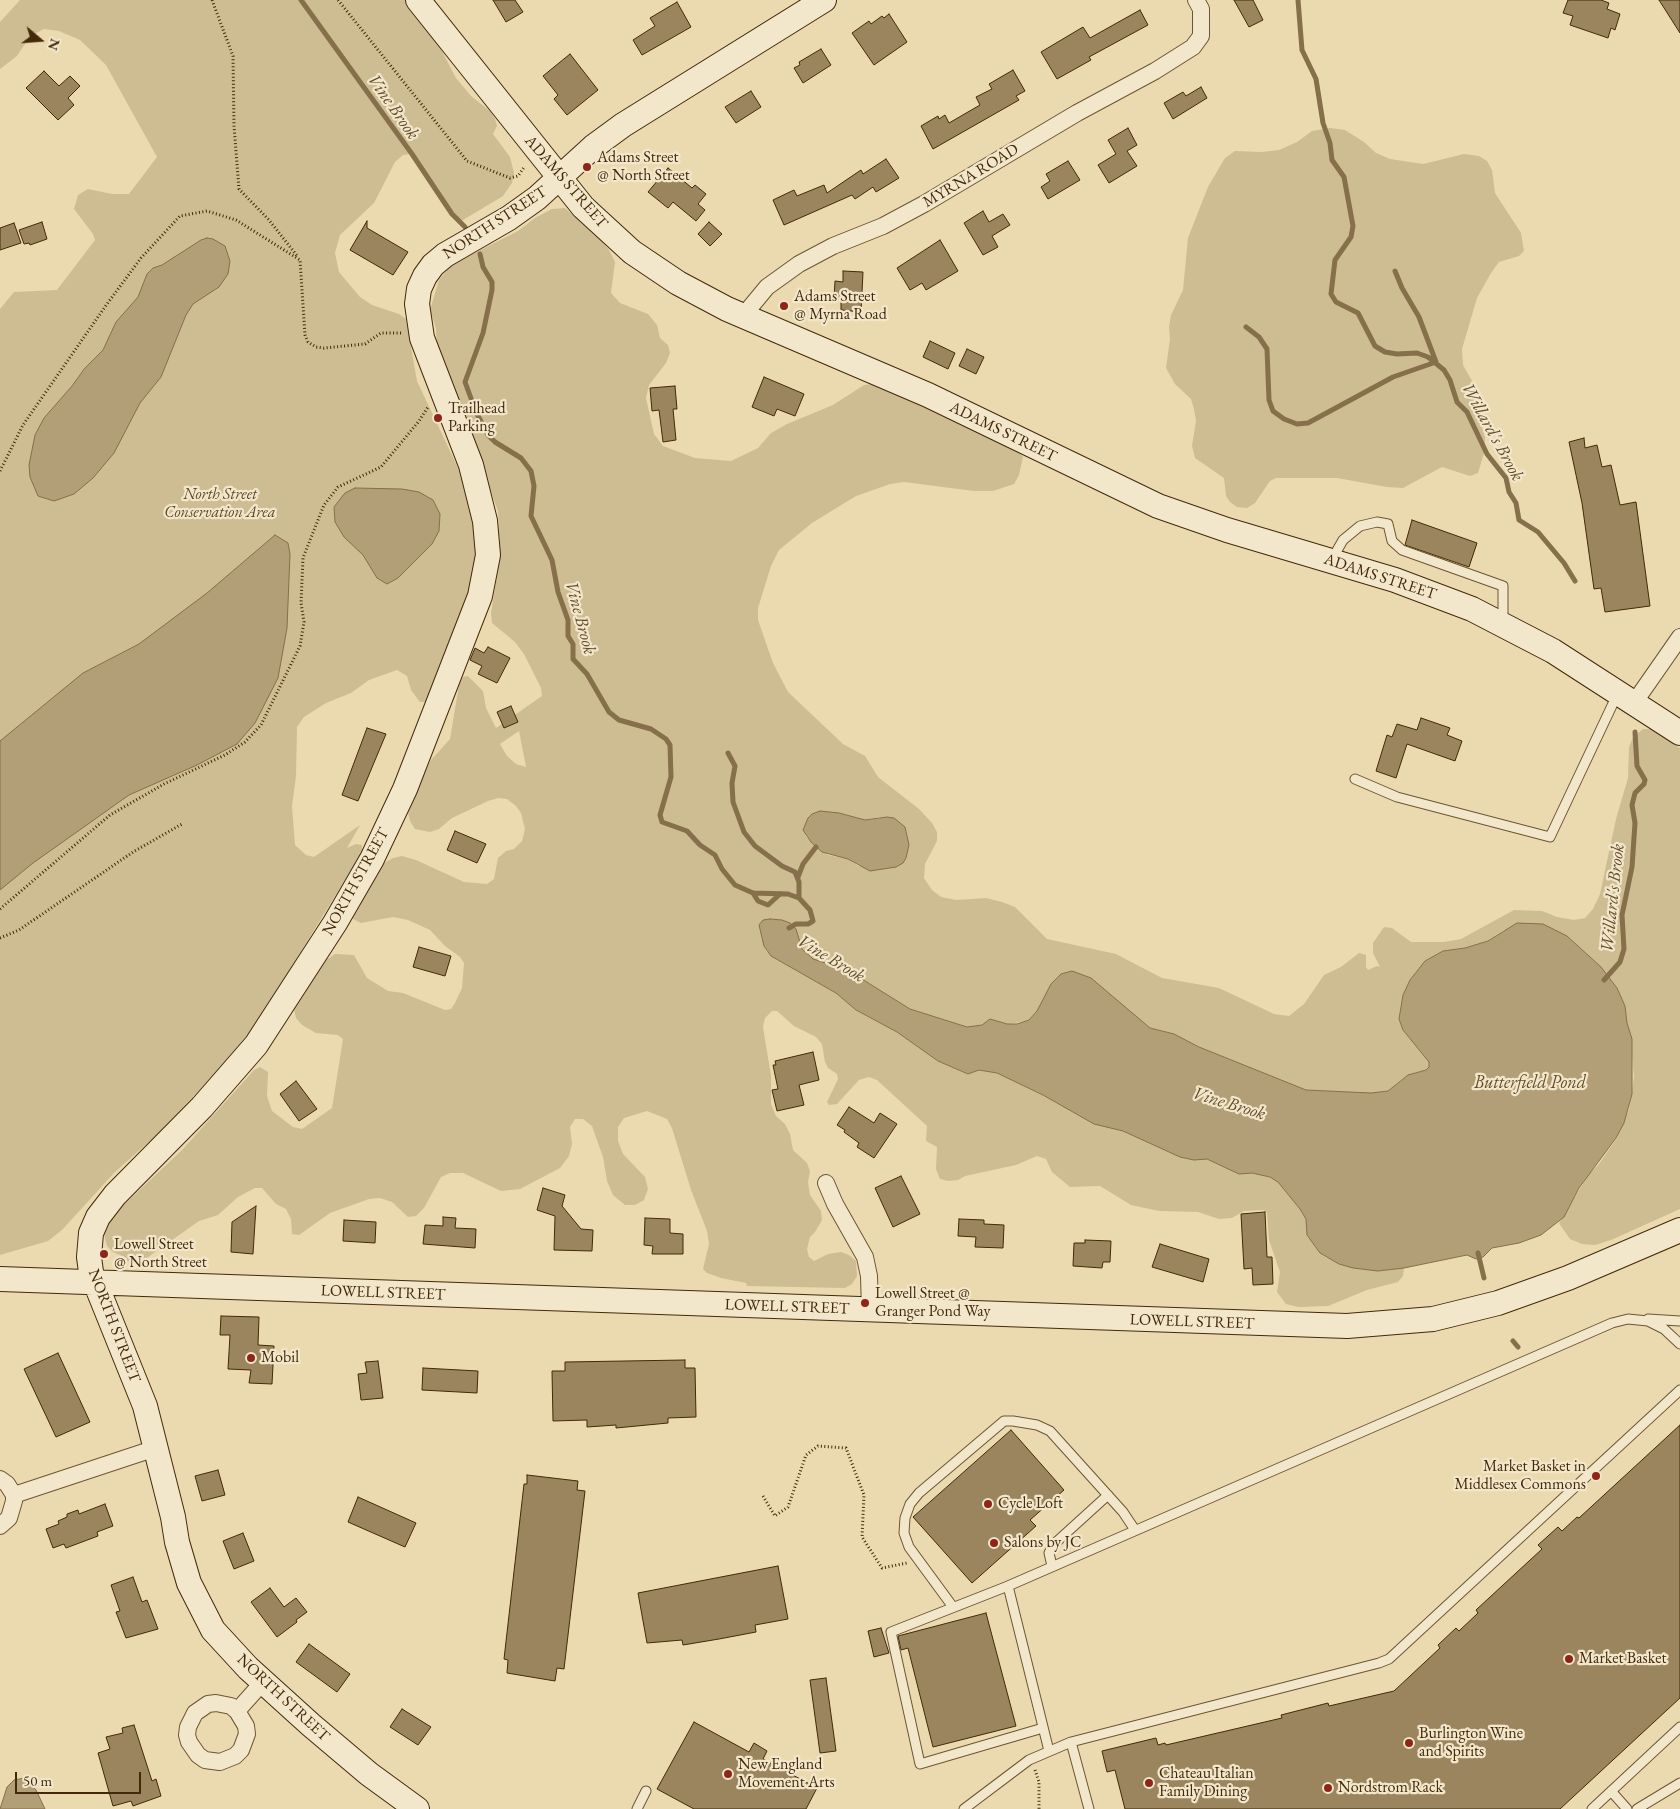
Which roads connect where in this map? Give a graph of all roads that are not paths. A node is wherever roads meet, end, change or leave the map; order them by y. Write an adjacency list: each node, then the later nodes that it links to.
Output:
1 (418, 0): 4 (main road, ADAMS STREET)
2 (824, 0): 4 (main road, NORTH STREET)
3 (1196, 0): 5 (street, MYRNA ROAD)
4 (559, 179): 5 (main road, ADAMS STREET); 15 (main road, NORTH STREET)
5 (743, 316): 6 (main road, ADAMS STREET)
6 (1331, 561): 7 (main road, ADAMS STREET); 7 (lane)
7 (1503, 623): 9 (main road, ADAMS STREET)
8 (1680, 637): 9 (street)
9 (1626, 698): 10 (main road, ADAMS STREET); 11 (lane)
10 (1680, 733)
11 (1355, 780)
12 (826, 1183): 16 (street)
13 (1680, 1230): 16 (main road, LOWELL STREET)
14 (0, 1278): 15 (main road, LOWELL STREET)
15 (94, 1283): 16 (main road, LOWELL STREET); 21 (main road, NORTH STREET)
16 (870, 1310)
17 (1638, 1318): 18 (lane); 19 (lane); 26 (lane)
18 (1680, 1321)
19 (1680, 1344)
20 (1680, 1390): 34 (lane)
21 (156, 1448): 23 (street); 30 (main road, NORTH STREET)
22 (0, 1478): 23 (street)
23 (14, 1494): 25 (street)
24 (1108, 1495): 26 (lane); 27 (lane); 29 (lane)
25 (0, 1526)
26 (1135, 1530): 27 (lane)
27 (1052, 1566): 28 (lane)
28 (1008, 1586): 29 (lane); 33 (lane)
29 (953, 1607): 33 (lane)
30 (263, 1682): 31 (street); 39 (main road, NORTH STREET)
31 (237, 1711)
32 (1680, 1726): 38 (lane)
33 (1043, 1728): 35 (lane)
34 (1072, 1742): 35 (lane); 42 (lane)
35 (1049, 1750): 41 (lane)
36 (1680, 1783): 45 (lane)
37 (646, 1791): 40 (lane)
38 (1611, 1791): 43 (lane); 44 (lane)
39 (416, 1809)
40 (636, 1809)
41 (964, 1809)
42 (1089, 1809)
43 (1592, 1809)
44 (1628, 1809)
45 (1637, 1809)

